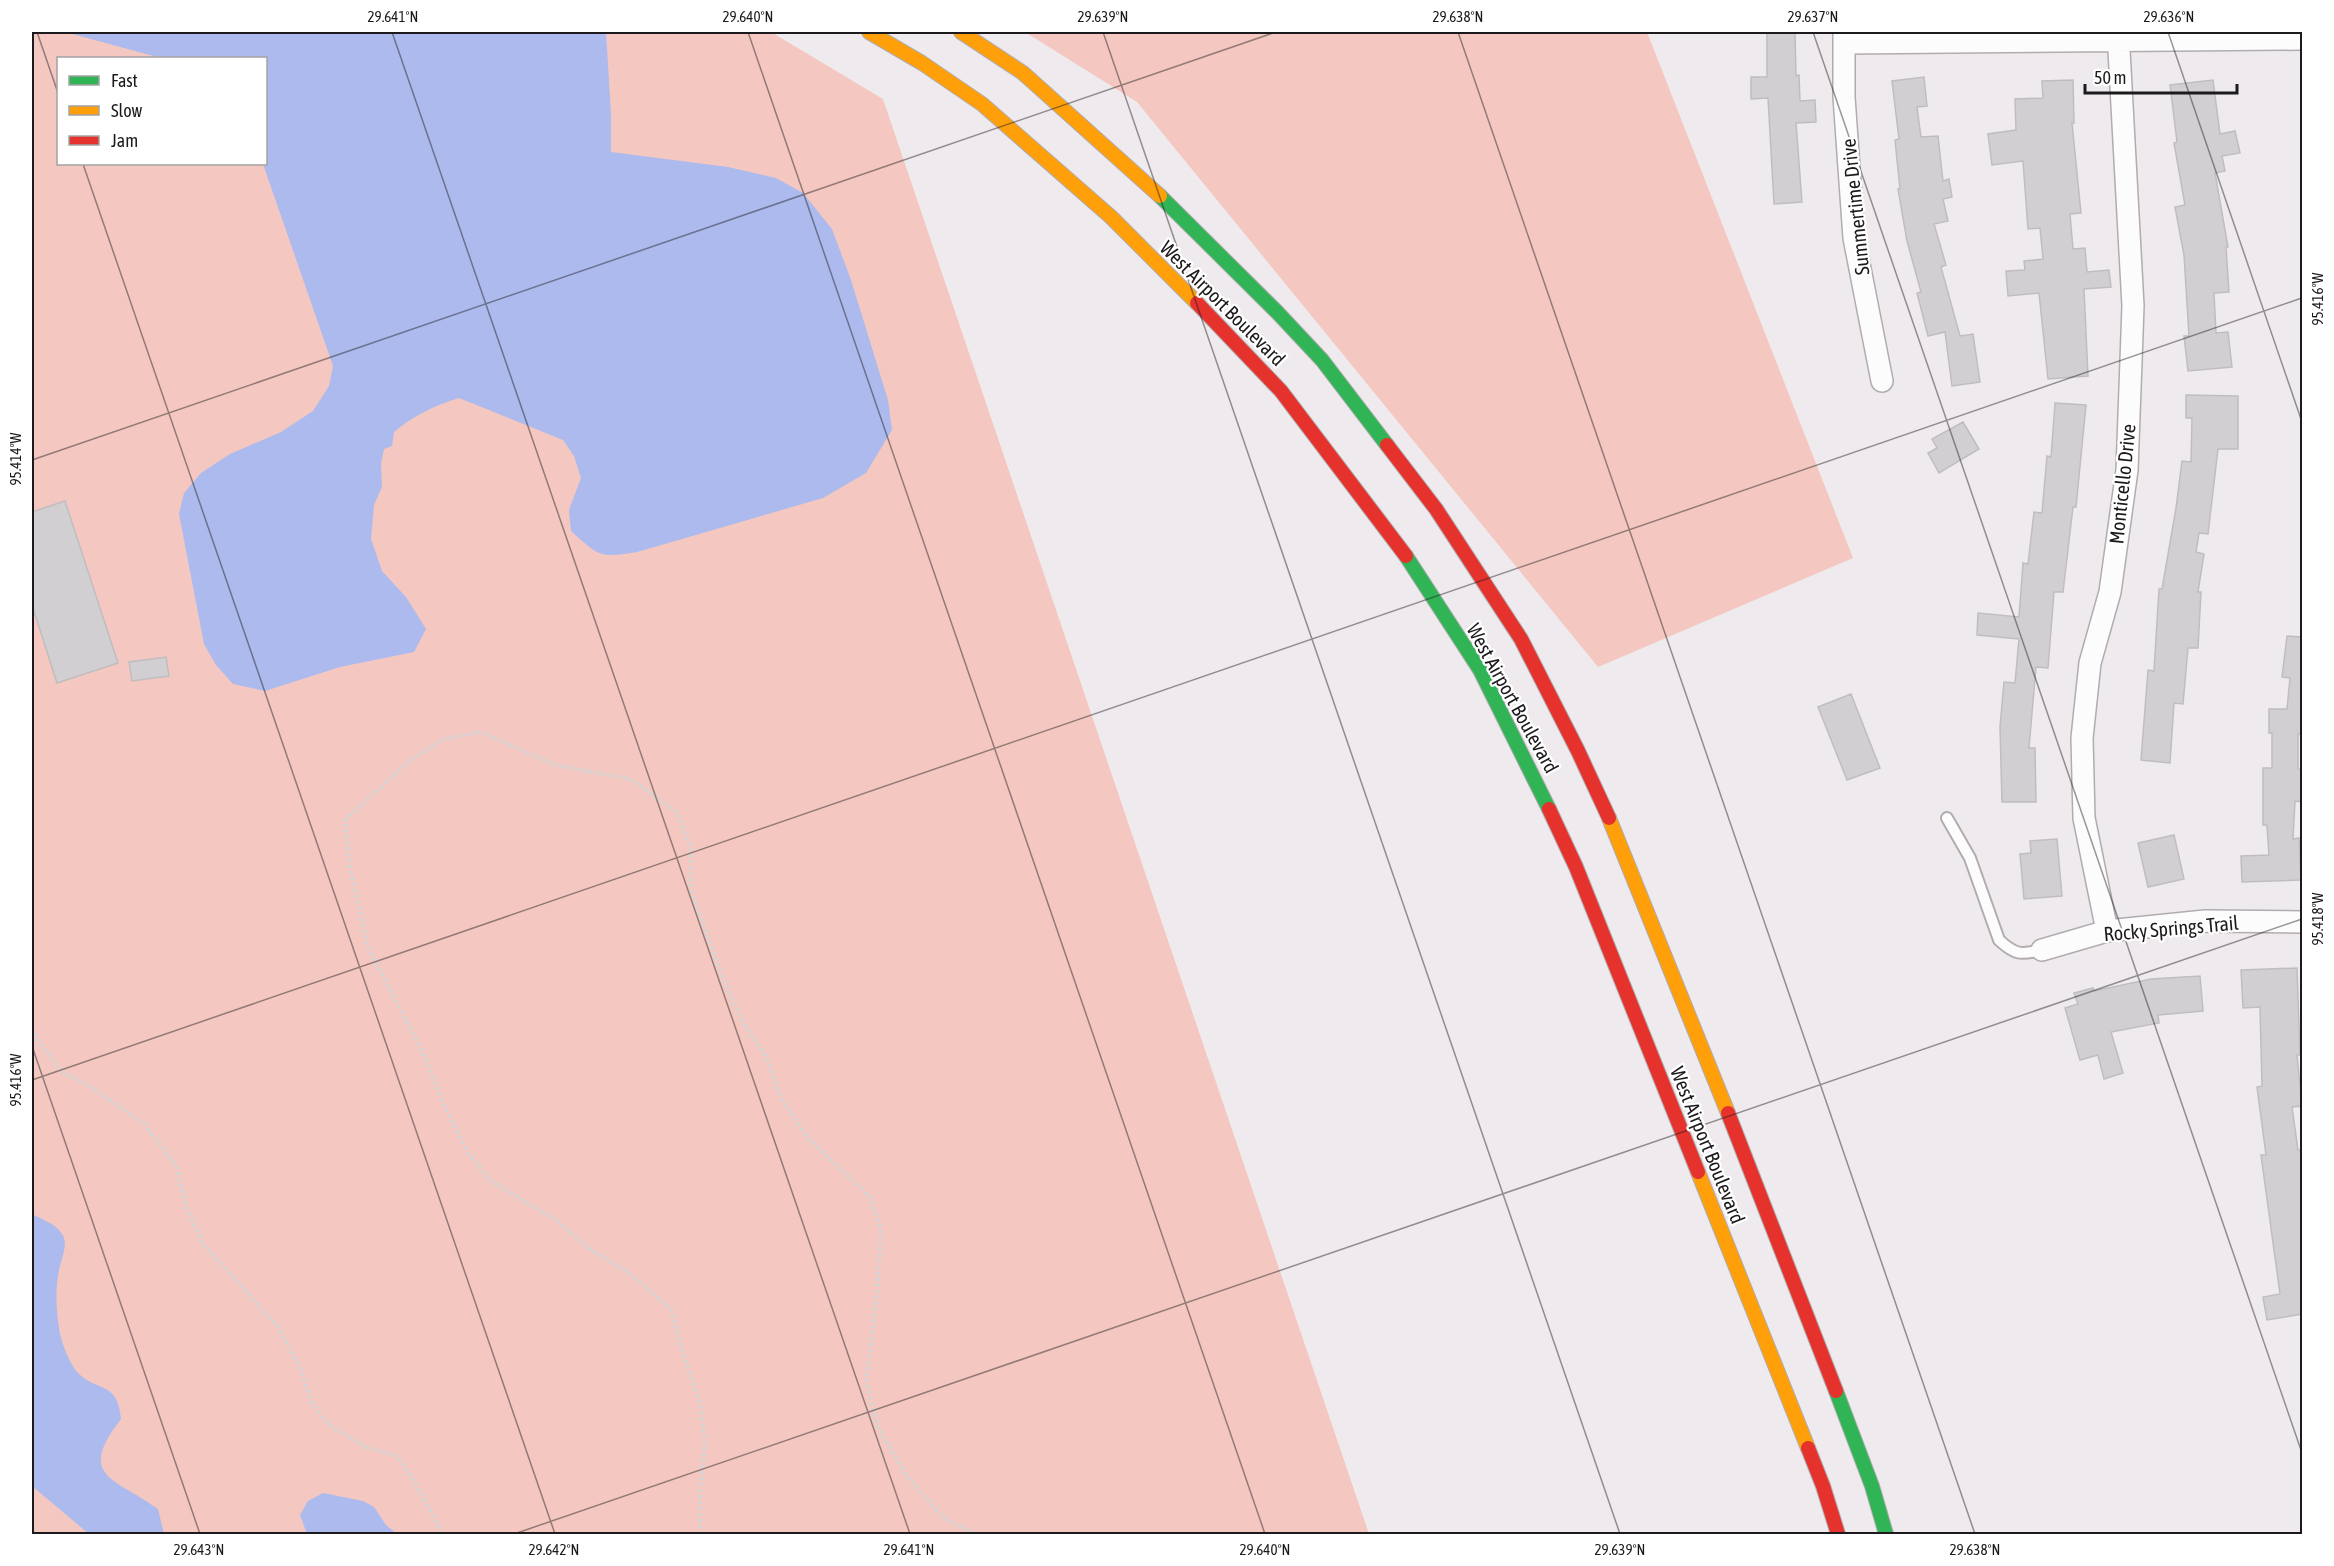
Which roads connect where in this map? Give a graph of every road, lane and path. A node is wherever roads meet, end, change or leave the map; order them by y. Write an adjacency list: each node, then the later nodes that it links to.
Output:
1 (868, 32): 15 (main road, West Airport Boulevard)
2 (961, 32): 16 (main road, West Airport Boulevard)
3 (2117, 36): 4 (street); 5 (street); 9 (street, Monticello Drive)
4 (1844, 37): 6 (street, Summertime Drive)
5 (2302, 39)
6 (1882, 381)
7 (1947, 818): 10 (lane)
8 (2302, 922): 9 (street, Rocky Springs Trail)
9 (2107, 931): 10 (street, Rocky Springs Trail)
10 (2042, 950)
11 (32, 1028): 12 (path)
12 (443, 1534)
13 (700, 1534): 14 (path)
14 (976, 1534)
15 (1838, 1534)
16 (1886, 1534)

